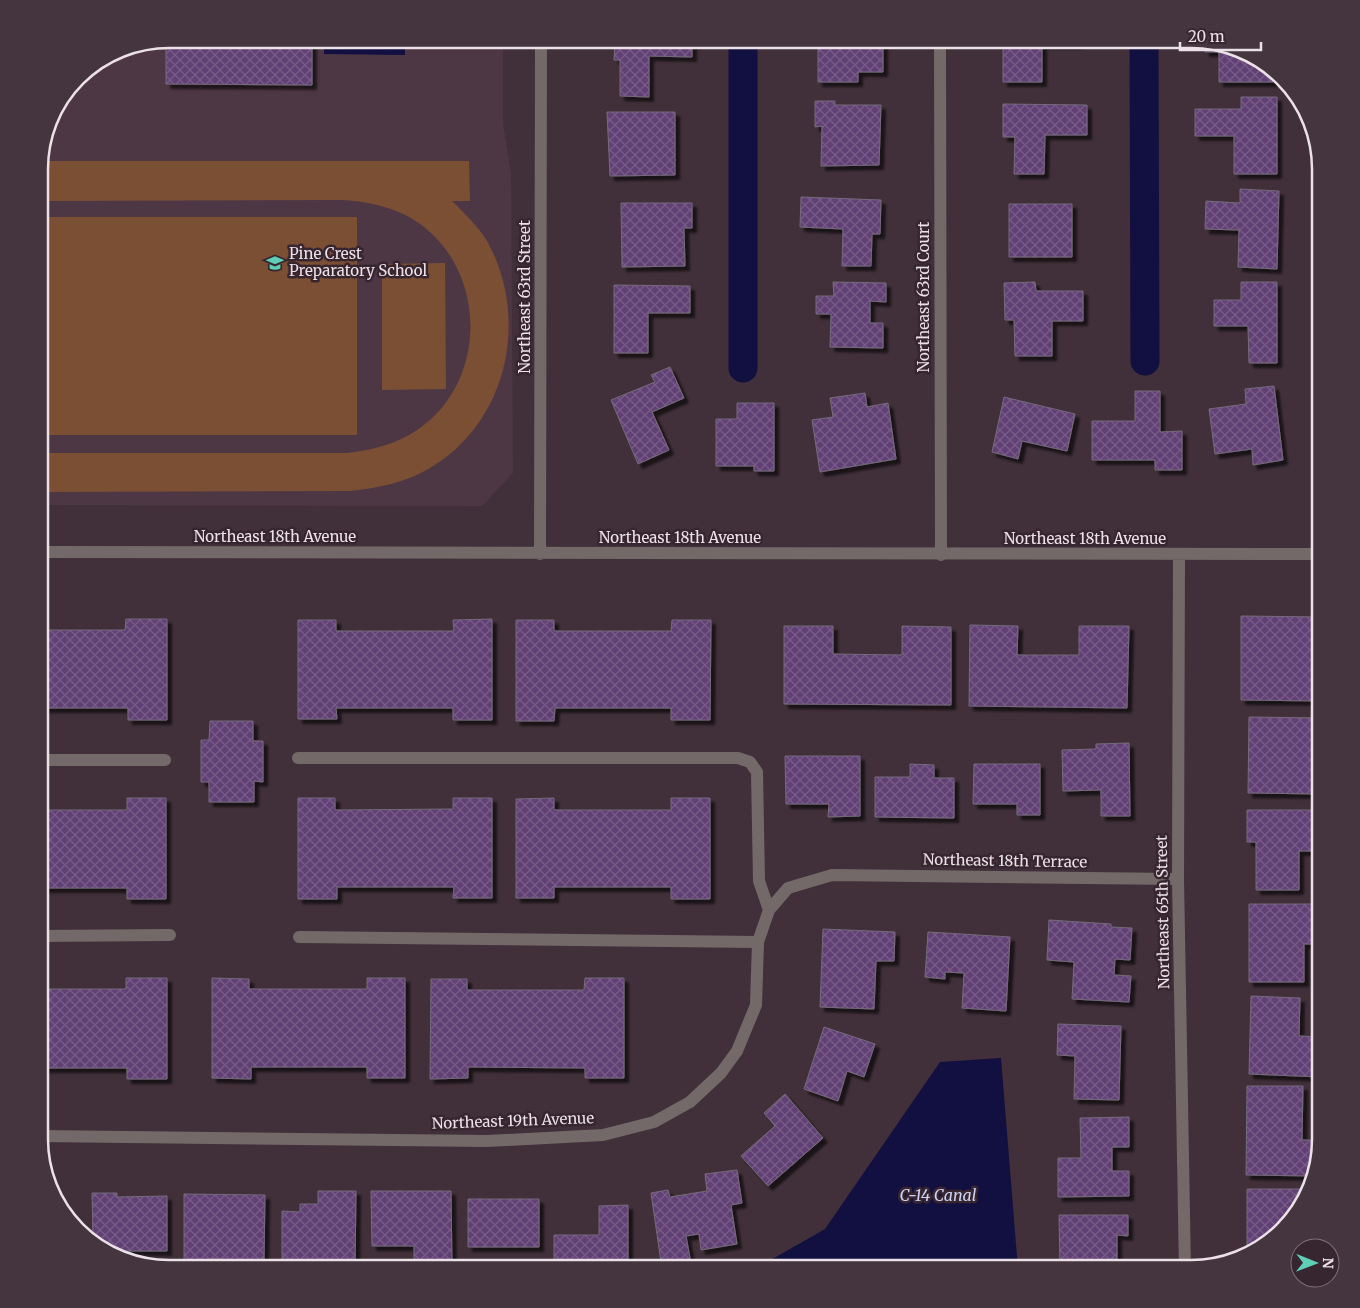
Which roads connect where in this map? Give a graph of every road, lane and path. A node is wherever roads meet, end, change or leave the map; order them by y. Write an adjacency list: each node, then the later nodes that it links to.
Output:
1 (541, 48): 4 (street, Northeast 63rd Street)
2 (940, 48): 7 (street, Northeast 63rd Court)
3 (48, 552): 4 (street, Northeast 18th Avenue)
4 (540, 554): 7 (street, Northeast 18th Avenue)
5 (1179, 554): 6 (street, Northeast 18th Avenue); 7 (street, Northeast 18th Avenue); 12 (street, Northeast 65th Street)
6 (1312, 554)
7 (941, 555)
8 (298, 758): 13 (street)
9 (48, 760): 10 (street)
10 (165, 760)
11 (832, 874): 12 (street, Northeast 18th Terrace); 13 (street, Northeast 19th Avenue)
12 (1178, 879): 19 (street, Northeast 65th Street)
13 (769, 910): 17 (street, Northeast 19th Avenue)
14 (48, 936): 15 (street)
15 (170, 936)
16 (299, 937): 17 (street)
17 (758, 942): 18 (street, Northeast 19th Avenue)
18 (48, 1136)
19 (1185, 1260)

